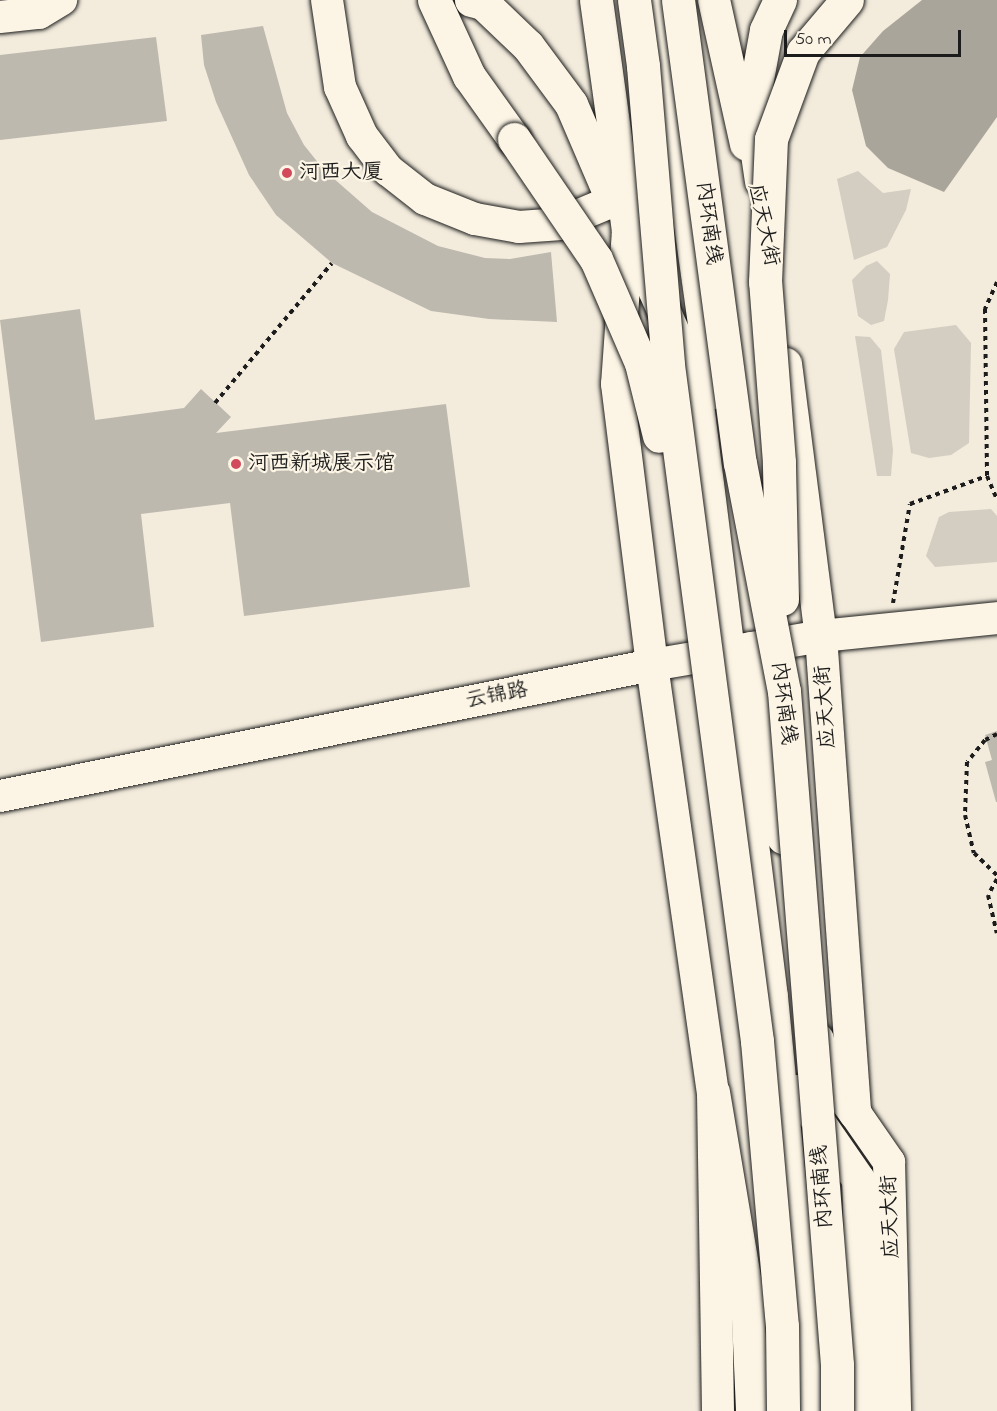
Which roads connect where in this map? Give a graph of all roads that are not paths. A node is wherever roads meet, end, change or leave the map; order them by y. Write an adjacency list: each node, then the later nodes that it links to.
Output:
1 (61, 0): 12 (street)
2 (327, 0): 13 (street)
3 (434, 0): 16 (main road, bridge)
4 (471, 0): 13 (main road)
5 (596, 0): 14 (main road)
6 (634, 0): 16 (main road, bridge)
7 (658, 0): 19 (main road)
8 (678, 0): 21 (main road, 内环南线, bridge)
9 (714, 0): 15 (street, 应天大街)
10 (780, 0): 15 (main road)
11 (847, 0): 21 (main road, bridge)
12 (0, 17)
13 (613, 201): 14 (main road)
14 (628, 231): 19 (main road); 20 (street)
15 (774, 272): 18 (street, 应天大街)
16 (702, 617): 28 (main road, bridge)
17 (997, 618): 18 (street, 云锦路)
18 (821, 636): 19 (street, 云锦路); 25 (street, 应天大街)
19 (739, 650): 20 (street, 云锦路); 23 (main road); 25 (main road); 29 (main road)
20 (652, 665): 22 (street, 云锦路); 24 (street)
21 (784, 691): 31 (main road, 内环南线, bridge)
22 (0, 796)
23 (797, 1091): 30 (main road); 32 (main road)
24 (713, 1092): 26 (street); 27 (main road)
25 (855, 1113): 33 (street, 应天大街)
26 (718, 1411)
27 (752, 1411)
28 (783, 1411)
29 (805, 1411)
30 (817, 1411)
31 (837, 1411)
32 (865, 1411)
33 (896, 1411)

